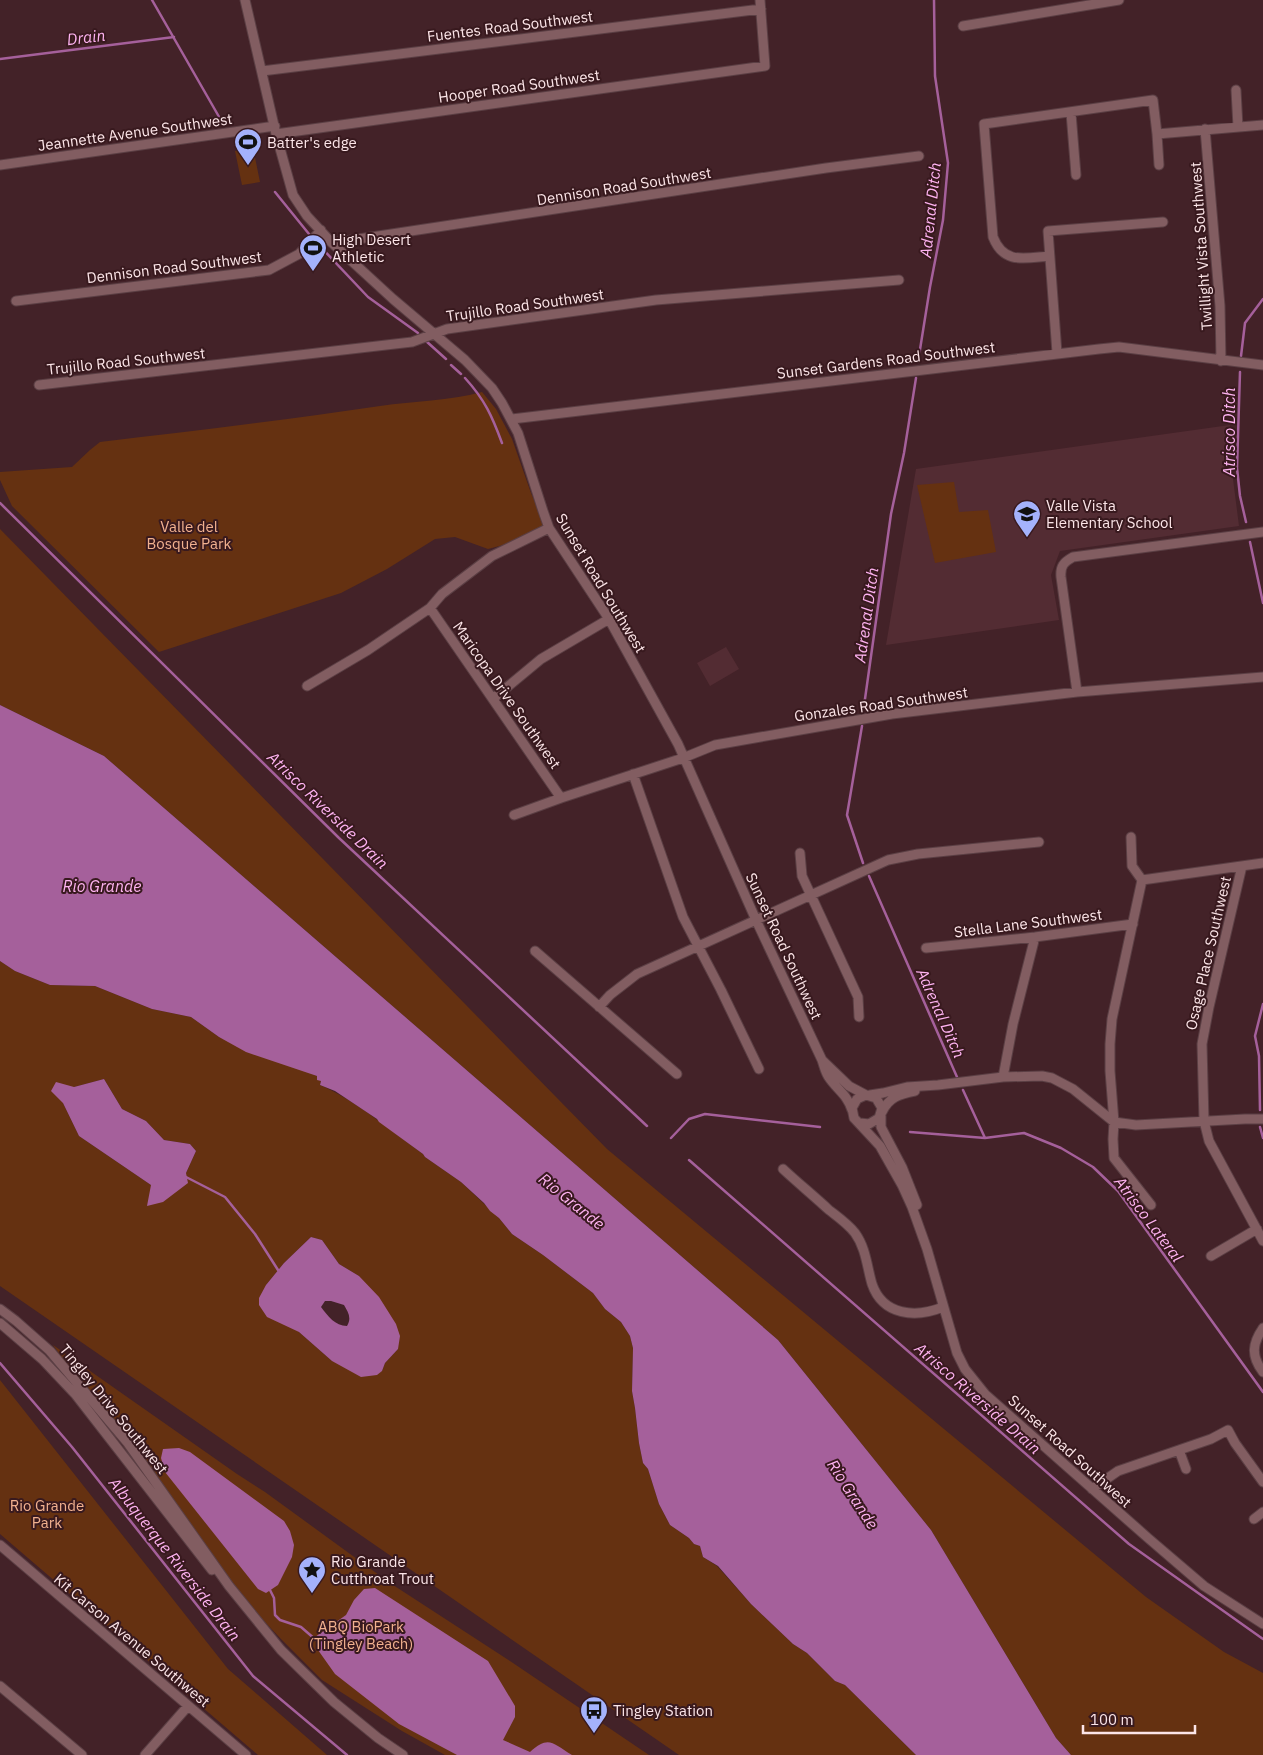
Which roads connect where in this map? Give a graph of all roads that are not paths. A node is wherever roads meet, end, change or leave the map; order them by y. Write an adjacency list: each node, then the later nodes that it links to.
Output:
1 (245, 0): 5 (street, Sunset Road Southwest)
2 (1118, 0): 4 (street)
3 (761, 4): 5 (street, Fuentes Road Southwest); 11 (street, Hooper Road Southwest)
4 (963, 26)
5 (262, 71): 11 (street, Sunset Road Southwest)
6 (1236, 90): 9 (street)
7 (1072, 113): 12 (street); 16 (street); 20 (street)
8 (1263, 125): 9 (street)
9 (1238, 126): 10 (street)
10 (1206, 129): 12 (street); 25 (street, Twillight Vista Southwest)
11 (275, 130): 14 (street, Jeannette Avenue Southwest); 18 (street, Sunset Road Southwest)
12 (1157, 134): 15 (street)
13 (919, 156): 19 (street, Dennison Road Southwest)
14 (0, 165)
15 (1159, 165)
16 (1076, 175)
17 (1163, 222): 20 (street)
18 (321, 230): 19 (street, Sunset Road Southwest); 22 (street, Dennison Road Southwest)
19 (332, 243): 23 (street, Sunset Road Southwest)
20 (1049, 256): 24 (street)
21 (899, 280): 23 (street, Trujillo Road Southwest)
22 (16, 301)
23 (434, 334): 27 (street, Trujillo Road Southwest); 28 (street, Sunset Road Southwest)
24 (1057, 353): 25 (street, Sunset Gardens Road Southwest); 28 (street, Sunset Gardens Road Southwest)
25 (1224, 361): 26 (street, Sunset Gardens Road Southwest)
26 (1261, 365)
27 (39, 385)
28 (512, 419): 29 (street, Sunset Road Southwest)
29 (549, 528): 31 (street); 32 (street, Sunset Road Southwest)
30 (1263, 532): 35 (street)
31 (430, 608): 34 (street); 36 (street, Maricopa Drive Southwest)
32 (609, 619): 36 (street); 37 (street, Sunset Road Southwest)
33 (1258, 677): 35 (street, Gonzales Road Southwest)
34 (307, 686)
35 (1077, 692): 37 (street, Gonzales Road Southwest)
36 (494, 698): 39 (street, Maricopa Drive Southwest)
37 (683, 758): 38 (street, Gonzales Road Southwest); 48 (street, Sunset Road Southwest)
38 (633, 774): 39 (street, Gonzales Road Southwest); 51 (street)
39 (561, 798): 40 (street, Gonzales Road Southwest)
40 (514, 815)
41 (1131, 838): 46 (street)
42 (1039, 842): 47 (street)
43 (800, 853): 47 (street)
44 (1263, 863): 45 (street)
45 (1242, 866): 46 (street); 65 (street, Osage Place Southwest)
46 (1142, 880): 49 (street)
47 (810, 895): 48 (street); 55 (street)
48 (756, 920): 51 (street); 56 (street, Sunset Road Southwest)
49 (1133, 924): 50 (street, Stella Lane Southwest); 66 (street)
50 (1035, 937): 52 (street, Stella Lane Southwest); 59 (street)
51 (698, 947): 54 (street); 57 (street)
52 (926, 948)
53 (536, 952): 54 (street)
54 (599, 1007): 58 (street)
55 (859, 1017)
56 (822, 1060): 61 (street, Sunset Road Southwest); 62 (street, Sunset Road Southwest)
57 (759, 1069)
58 (677, 1074)
59 (1003, 1077): 60 (street); 66 (street)
60 (938, 1085): 61 (street); 63 (street)
61 (868, 1095): 62 (street); 63 (street)
62 (852, 1110): 67 (street)
63 (881, 1114): 67 (street); 72 (street, Sunset Road Southwest)
64 (1263, 1120): 65 (street)
65 (1204, 1121): 66 (street); 70 (street, Osage Place Southwest)
66 (1114, 1122): 69 (street)
67 (860, 1123): 72 (street, Sunset Road Southwest)
68 (783, 1169): 74 (street)
69 (1151, 1205)
70 (1257, 1229): 71 (street, Osage Place Southwest); 73 (street)
71 (1263, 1241)
72 (927, 1249): 74 (street, Sunset Road Southwest)
73 (1211, 1256)
74 (943, 1307): 82 (street, Sunset Road Southwest)
75 (0, 1309): 86 (street, Tingley Drive Southwest)
76 (0, 1323): 86 (street, Tingley Drive Southwest)
77 (1263, 1328): 78 (street)
78 (1263, 1372)
79 (1179, 1450): 80 (street); 81 (street); 82 (street)
80 (1186, 1469)
81 (1263, 1482)
82 (1092, 1488): 87 (street, Sunset Road Southwest)
83 (1263, 1512): 84 (street)
84 (1254, 1519)
85 (0, 1546): 89 (street, Kit Carson Avenue Southwest)
86 (229, 1586): 93 (street, Tingley Drive Southwest)
87 (1263, 1624)
88 (0, 1686): 90 (street)
89 (188, 1706): 91 (street); 92 (street, Kit Carson Avenue Southwest)
90 (82, 1755)
91 (145, 1755)
92 (246, 1755)
93 (404, 1755)

